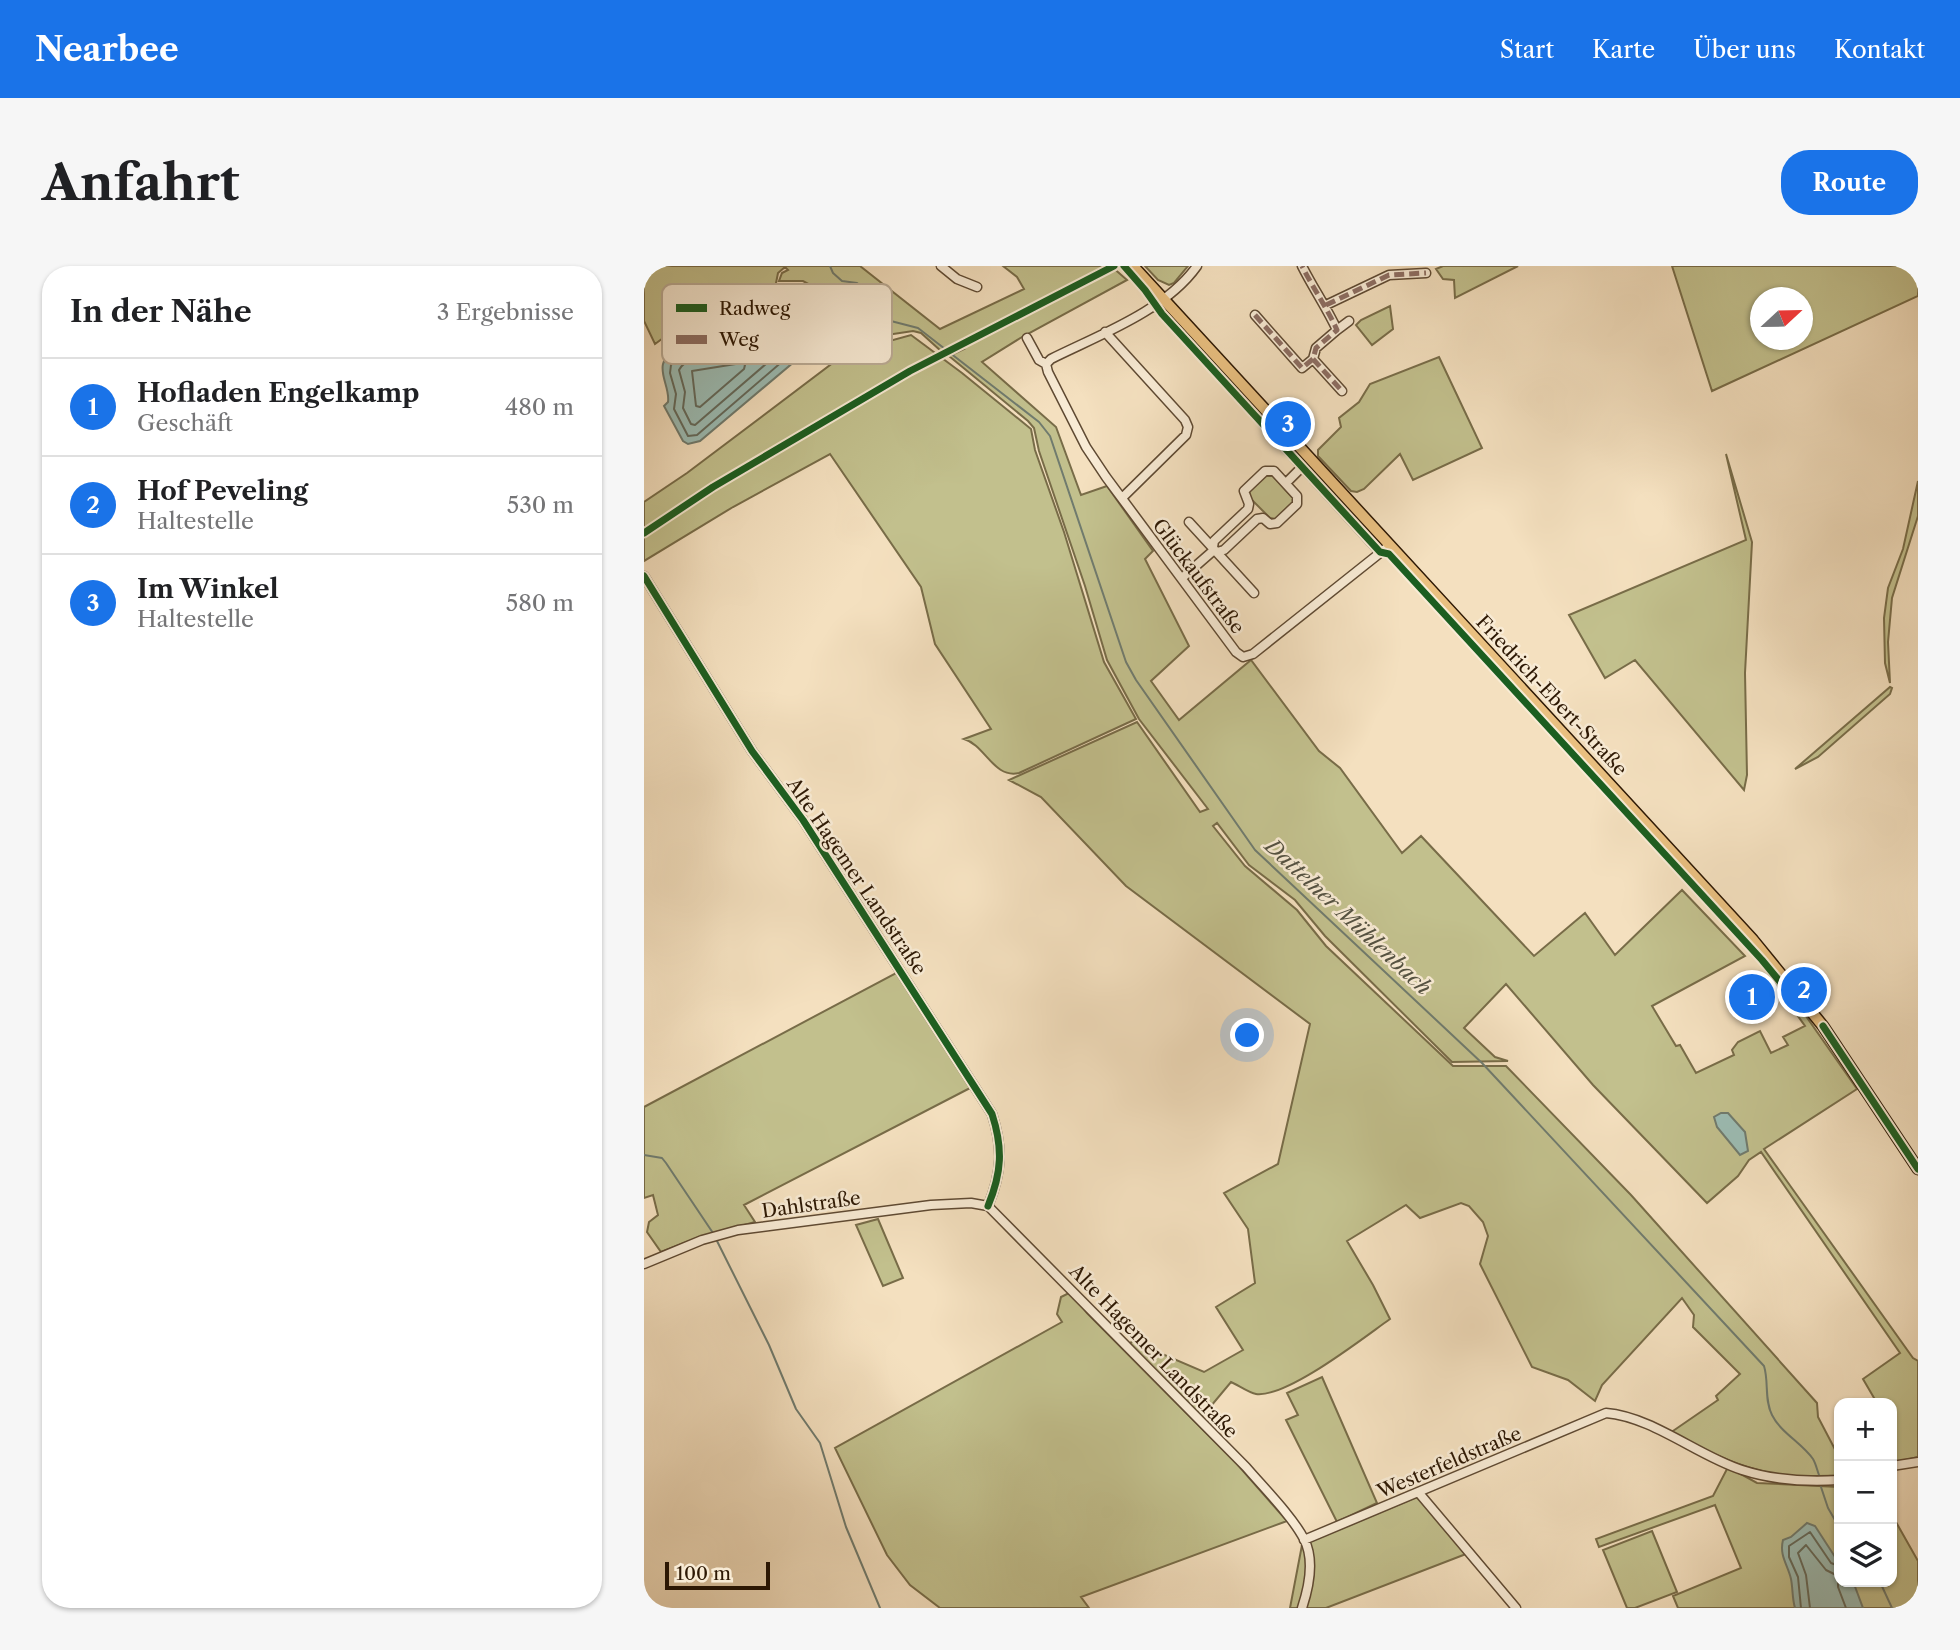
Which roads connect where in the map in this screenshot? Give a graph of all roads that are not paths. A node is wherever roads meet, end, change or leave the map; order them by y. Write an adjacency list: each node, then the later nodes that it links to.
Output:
1 (940, 266): 8 (street)
2 (1133, 266): 9 (main road, Friedrich-Ebert-Straße)
3 (1197, 266): 9 (street)
4 (1302, 266): 10 (street)
5 (1385, 266): 7 (street)
6 (1426, 273): 7 (street)
7 (1389, 275): 10 (street)
8 (977, 287)
9 (1160, 303): 14 (street); 19 (street, Friedrich-Ebert-Straße); 23 (main road, Friedrich-Ebert-Straße)
10 (1326, 305): 13 (street)
11 (1255, 315): 16 (street)
12 (1349, 321): 13 (street)
13 (1337, 331): 16 (street)
14 (1105, 332): 17 (street); 21 (street)
15 (1027, 338): 17 (street, Glückaufstraße)
16 (1313, 359): 18 (street)
17 (1046, 364): 21 (street, Glückaufstraße)
18 (1342, 391)
19 (1303, 466): 20 (street); 25 (street, Friedrich-Ebert-Straße)
20 (1286, 483): 24 (street); 24 (street)
21 (1122, 498): 27 (street, Glückaufstraße)
22 (1189, 522): 24 (street)
23 (1390, 545): 25 (street, Glückaufstraße); 29 (main road, Friedrich-Ebert-Straße)
24 (1215, 550): 27 (street); 28 (street)
25 (1380, 552): 27 (street, Glückaufstraße)
26 (644, 576): 30 (street, Alte Hagemer Landstraße)
27 (1182, 578)
28 (1254, 593)
29 (1918, 1168)
30 (988, 1206): 31 (street, Dahlstraße); 36 (street, Alte Hagemer Landstraße)
31 (644, 1264)
32 (1918, 1462): 33 (street)
33 (1897, 1465)
34 (1834, 1480): 35 (street, Westerfeldstraße)
35 (1419, 1493): 36 (street, Westerfeldstraße); 38 (street)
36 (1304, 1539): 37 (street)
37 (1302, 1608)
38 (1516, 1608)

